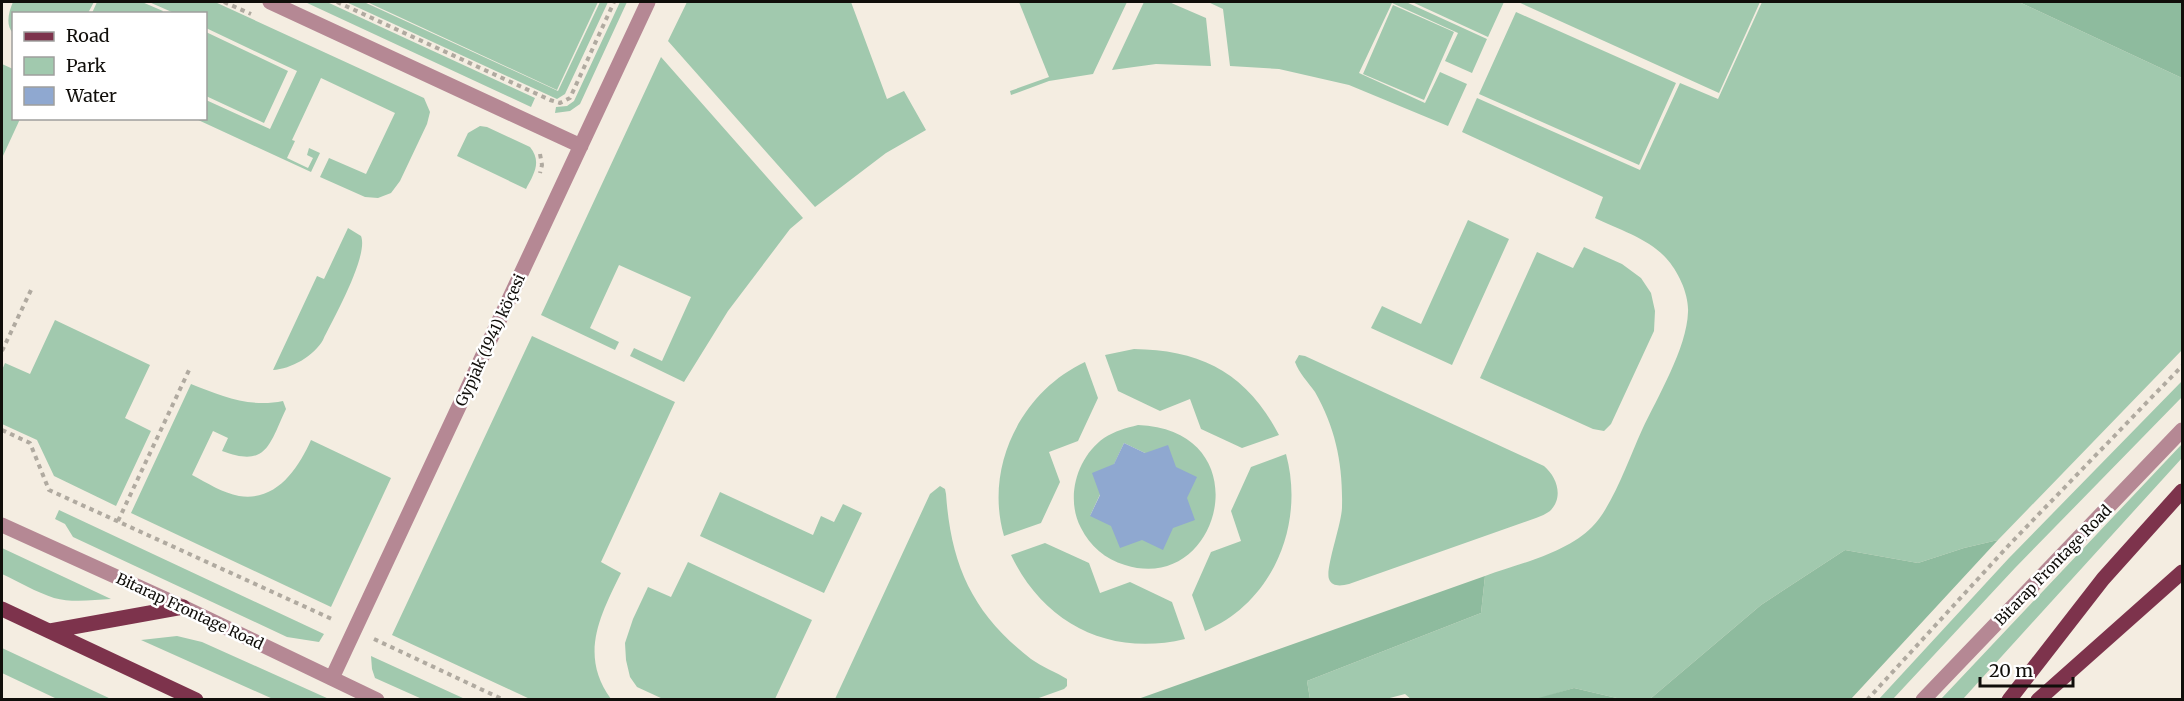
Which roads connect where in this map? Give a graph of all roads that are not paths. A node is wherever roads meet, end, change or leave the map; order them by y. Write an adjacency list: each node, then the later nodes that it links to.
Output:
1 (270, 2): 3 (street)
2 (648, 2): 3 (street, Gypjak (1941) köçesi)
3 (581, 146): 11 (street, Gypjak (1941) köçesi)
4 (2182, 430): 14 (street, Bitarap Frontage Road)
5 (2182, 491): 15 (main road)
6 (2, 525): 8 (street, Bitarap Frontage Road)
7 (2182, 572): 16 (main road)
8 (183, 607): 10 (main road); 11 (street, Bitarap Frontage Road)
9 (2, 609): 10 (main road)
10 (50, 631): 12 (main road)
11 (332, 678): 13 (street, Bitarap Frontage Road)
12 (196, 699)
13 (377, 699)
14 (1923, 699)
15 (2009, 699)
16 (2038, 699)

